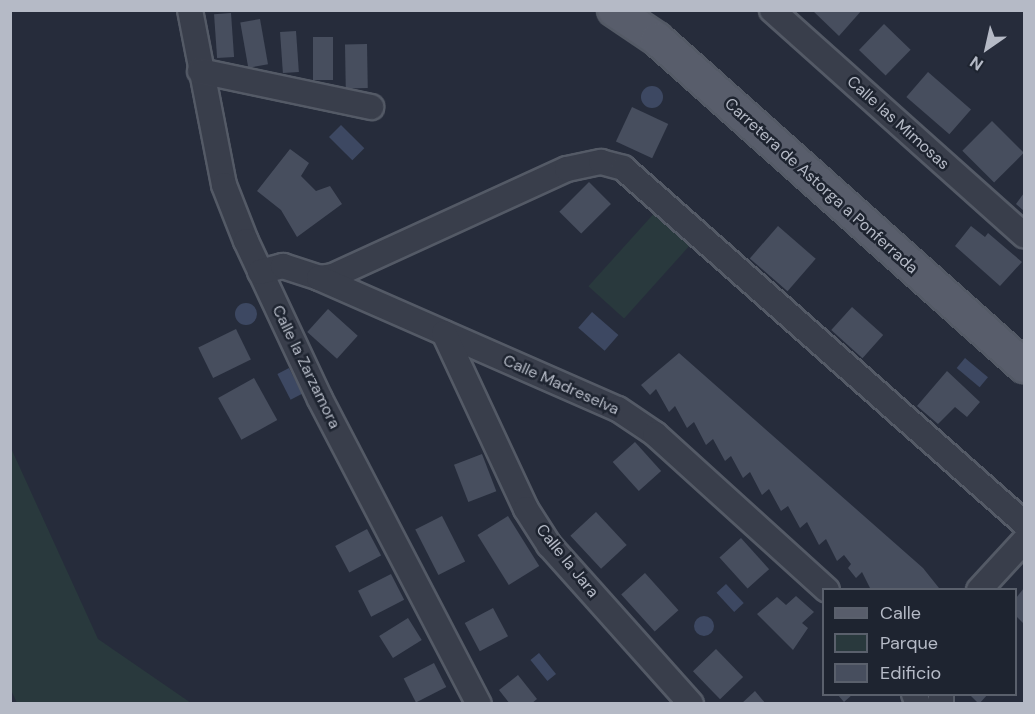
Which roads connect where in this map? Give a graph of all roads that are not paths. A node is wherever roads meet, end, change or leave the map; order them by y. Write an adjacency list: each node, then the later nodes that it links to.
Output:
1 (190, 10): 4 (street, Calle la Zarzamora)
2 (614, 10): 12 (main road, Carretera de Astorga a Ponferrada)
3 (772, 10): 6 (street, Calle las Mimosas)
4 (200, 71): 5 (street); 8 (street, Calle la Zarzamora)
5 (371, 107)
6 (1024, 235)
7 (373, 259): 9 (street); 10 (street); 13 (street)
8 (260, 272): 9 (street, Calle Madreselva); 17 (street, Calle la Zarzamora)
9 (318, 278): 10 (street, Calle Madreselva)
10 (376, 303): 11 (street, Calle Madreselva)
11 (444, 333): 15 (street, Calle Madreselva); 18 (street, Calle la Jara)
12 (1024, 366)
13 (1024, 523)
14 (1024, 541): 16 (street)
15 (825, 588)
16 (981, 588)
17 (479, 704)
18 (691, 704)

